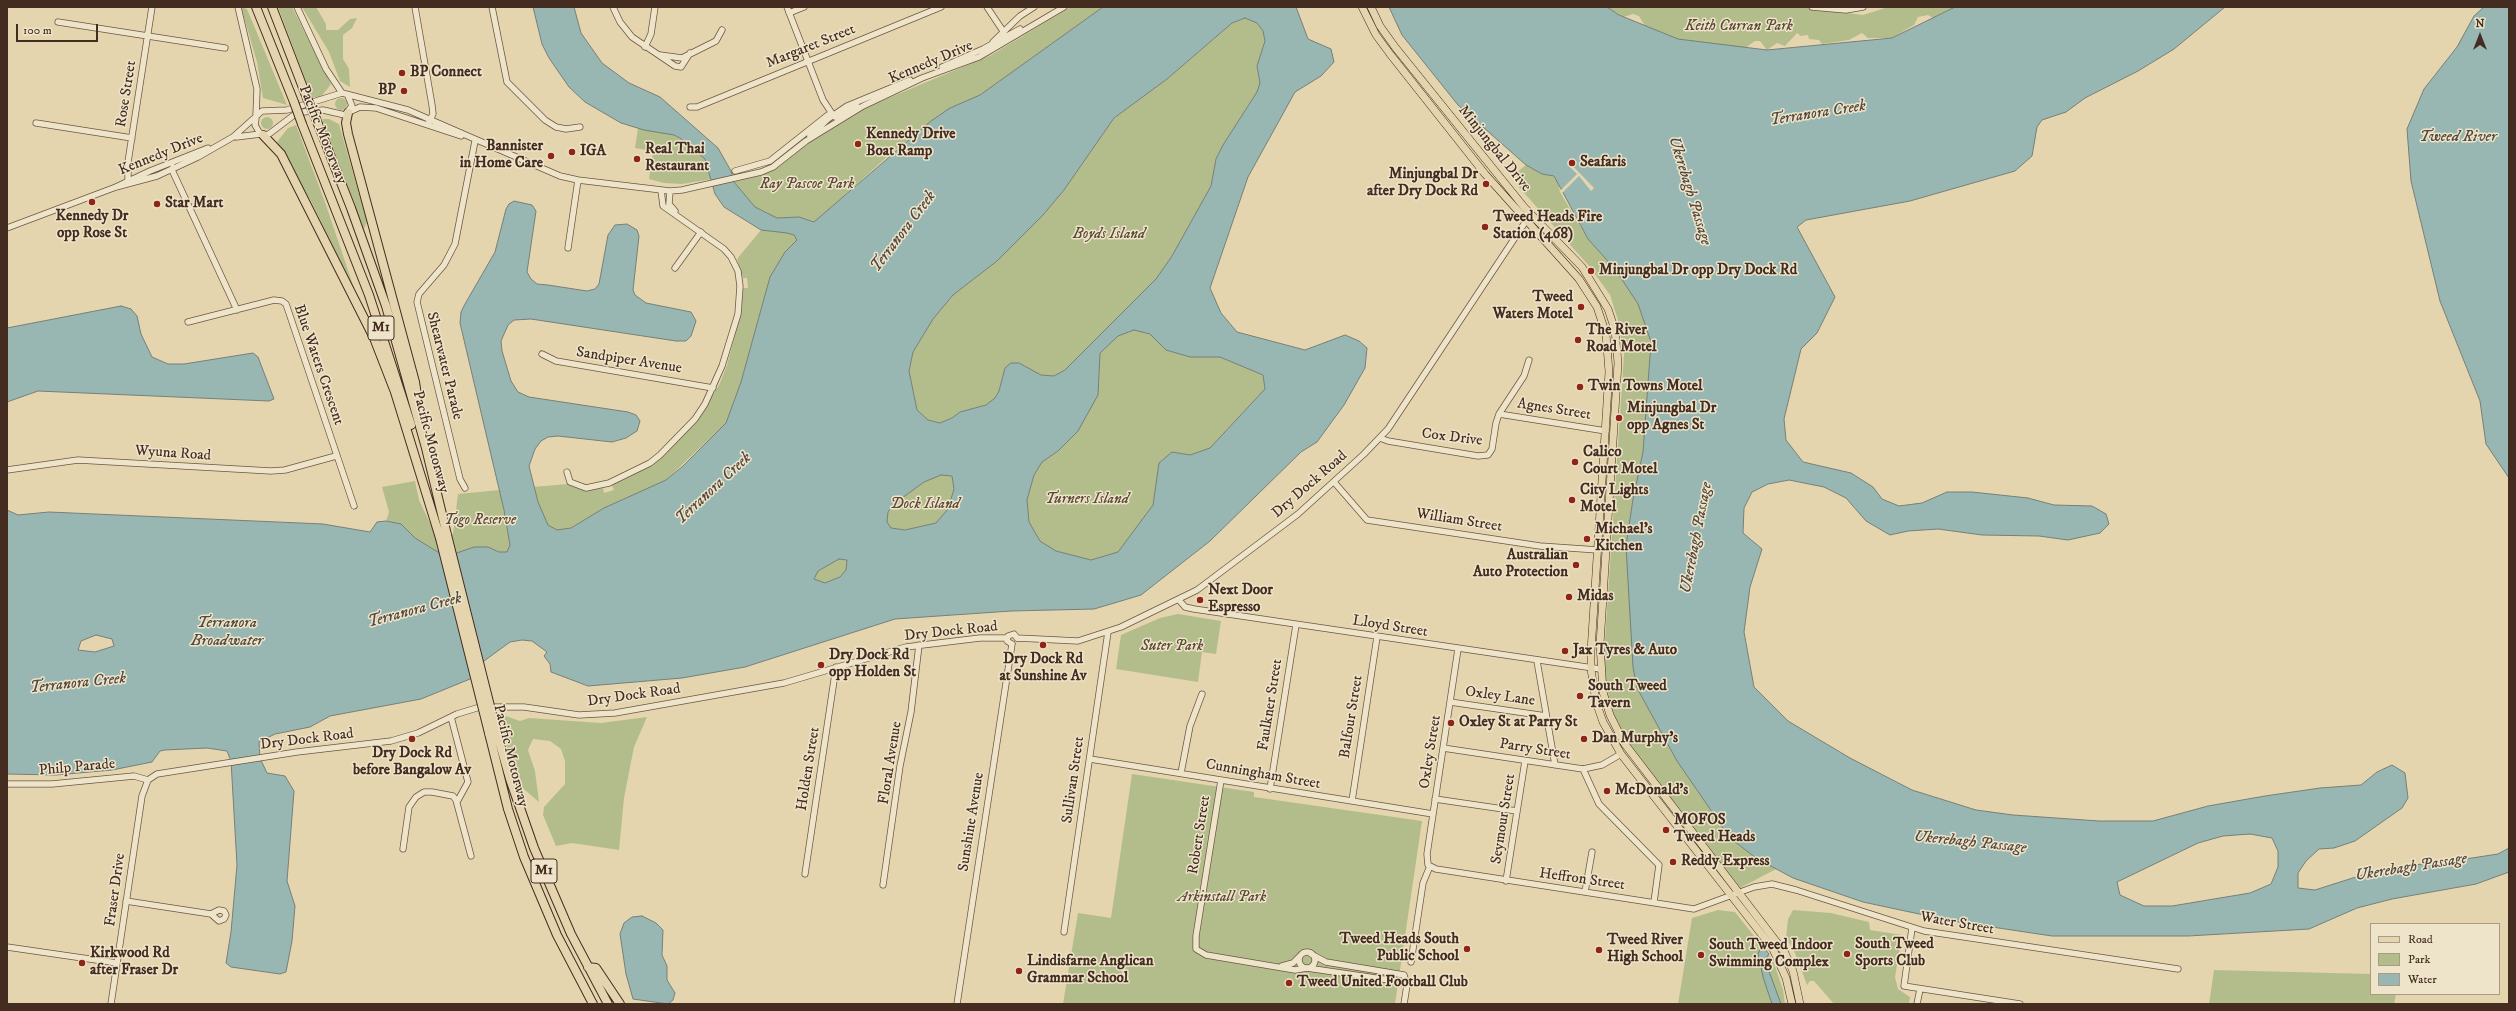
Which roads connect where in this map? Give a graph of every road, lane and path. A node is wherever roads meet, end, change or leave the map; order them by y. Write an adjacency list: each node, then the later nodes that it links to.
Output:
1 (152, 7): 25 (street, Rose Street)
2 (238, 7): 37 (street)
3 (256, 7): 76 (highway, Pacific Motorway / M1, bridge)
4 (272, 7): 69 (highway, Pacific Motorway / M1, bridge)
5 (297, 7): 32 (street)
6 (415, 7): 38 (street)
7 (492, 7): 40 (street)
8 (613, 7): 26 (street)
9 (655, 7): 26 (street)
10 (787, 7): 21 (street)
11 (804, 7): 21 (street)
12 (941, 7): 31 (street, Margaret Street)
13 (987, 7): 24 (street)
14 (1034, 7): 24 (street)
15 (1058, 7): 28 (street, Kennedy Drive)
16 (1064, 7): 33 (street, Kennedy Drive)
17 (1362, 7): 55 (main road, Minjungbal Drive)
18 (1371, 7): 55 (main road, Minjungbal Drive)
19 (1812, 7): 20 (street)
20 (1863, 7)
21 (789, 13): 31 (street)
22 (58, 22): 25 (street)
23 (722, 30): 30 (street)
24 (1003, 31): 28 (street)
25 (148, 35): 27 (street); 43 (street, Rose Street)
26 (645, 47): 29 (street)
27 (224, 48)
28 (977, 52): 36 (street, Kennedy Drive)
29 (655, 53): 30 (street); 30 (street)
30 (690, 53)
31 (808, 61): 34 (street, Margaret Street); 36 (street)
32 (344, 94): 35 (street); 37 (street); 38 (street, Kennedy Drive)
33 (872, 102): 36 (street); 45 (street, Kennedy Drive)
34 (690, 107)
35 (349, 113): 38 (street, Kennedy Drive); 41 (street, Kennedy Drive); 69 (highway)
36 (832, 114): 45 (street, Kennedy Drive); 50 (street)
37 (256, 117): 41 (street); 42 (street, Kennedy Drive)
38 (429, 122): 44 (street, Kennedy Drive)
39 (36, 123): 43 (street)
40 (580, 127)
41 (262, 134): 42 (street, Kennedy Drive); 76 (highway)
42 (233, 137): 46 (street, Kennedy Drive)
43 (132, 138): 52 (street, Rose Street)
44 (475, 141): 51 (street, Kennedy Drive); 74 (street, Shearwater Parade)
45 (806, 141): 54 (street, Kennedy Drive)
46 (214, 146): 47 (street, Kennedy Drive); 49 (street, Kennedy Drive)
47 (176, 160): 48 (street, Kennedy Drive); 49 (street)
48 (157, 168): 49 (street); 52 (street, Kennedy Drive)
49 (172, 170): 52 (street, Kennedy Drive); 61 (street)
50 (735, 171)
51 (578, 180): 53 (street, Kennedy Drive); 59 (street)
52 (128, 183): 57 (street, Kennedy Drive)
53 (661, 190): 54 (street, Kennedy Drive); 56 (street)
54 (670, 191): 56 (street)
55 (1529, 218): 67 (main road, Minjungbal Drive); 68 (street, Dry Dock Road); 90 (main road, Minjungbal Drive)
56 (688, 223): 58 (street)
57 (7, 228)
58 (701, 232): 60 (street); 65 (street)
59 (568, 248)
60 (675, 268)
61 (237, 310): 62 (street, Blue Waters Crescent); 70 (street, Blue Waters Crescent)
62 (188, 322)
63 (542, 354): 65 (street, Sandpiper Avenue)
64 (1529, 360): 66 (street, Cox Drive)
65 (713, 388): 72 (street)
66 (1499, 414): 67 (street, Agnes Street); 68 (street, Cox Drive)
67 (1606, 431): 77 (main road, Minjungbal Drive)
68 (1380, 438): 73 (street, Dry Dock Road)
69 (426, 448): 76 (highway, Pacific Motorway / M1)
70 (336, 456): 71 (street, Wyuna Road); 75 (street, Blue Waters Crescent)
71 (7, 470)
72 (567, 472)
73 (1334, 482): 77 (street, William Street); 78 (street, Dry Dock Road)
74 (465, 488)
75 (354, 506)
76 (444, 537): 95 (highway, Pacific Motorway / M1, bridge)
77 (1598, 550): 89 (main road, Minjungbal Drive)
78 (1179, 600): 79 (street, Lloyd Street); 80 (street, Dry Dock Road)
79 (1296, 625): 81 (street, Lloyd Street); 106 (street, Faulkner Street)
80 (1108, 632): 83 (street, Dry Dock Road); 98 (street, Sullivan Street)
81 (1376, 637): 86 (street, Lloyd Street); 109 (street, Balfour Street)
82 (1007, 638): 83 (street, Dry Dock Road); 84 (street); 85 (street, Dry Dock Road)
83 (1017, 638): 84 (street)
84 (1012, 644): 141 (street, Sunshine Avenue)
85 (919, 645): 88 (street, Dry Dock Road); 118 (street, Floral Avenue)
86 (1458, 649): 87 (street, Lloyd Street); 92 (street, Oxley Street)
87 (1537, 662): 89 (street, Lloyd Street); 93 (street)
88 (836, 667): 94 (street, Dry Dock Road); 116 (street, Holden Street)
89 (1591, 669): 90 (street, Lloyd Street); 97 (main road, Minjungbal Drive)
90 (1600, 669): 120 (main road, Minjungbal Drive)
91 (1202, 694): 102 (street)
92 (1450, 702): 93 (street, Oxley Lane); 96 (street, Oxley Street)
93 (1546, 716): 100 (street)
94 (451, 717): 103 (street, Dry Dock Road); 108 (street)
95 (493, 731): 132 (highway, Pacific Motorway / M1); 138 (highway, Pacific Motorway / M1)
96 (1443, 748): 99 (street, Parry Street); 107 (street, Oxley Street)
97 (1621, 754): 101 (street, Parry Street); 120 (main road, Minjungbal Drive)
98 (1090, 759): 102 (street, Cunningham Street); 125 (street, Sullivan Street)
99 (1525, 761): 100 (street, Parry Street); 110 (street, Seymour Street)
100 (1555, 765): 101 (street, Parry Street)
101 (1583, 769): 122 (street)
102 (1181, 773): 104 (street, Cunningham Street)
103 (148, 780): 105 (street, Philp Parade); 121 (street, Fraser Drive)
104 (1221, 780): 106 (street, Cunningham Street); 131 (street, Robert Street)
105 (7, 784)
106 (1270, 789): 109 (street, Cunningham Street)
107 (1435, 799): 110 (street); 111 (street, Oxley Street)
108 (456, 802): 112 (street); 114 (street)
109 (1352, 802): 111 (street, Cunningham Street)
110 (1517, 811): 117 (street, Seymour Street)
111 (1433, 814): 115 (street, Oxley Street)
112 (403, 849)
113 (1592, 852): 119 (street)
114 (471, 856)
115 (1430, 866): 117 (street, Heffron Street); 129 (street)
116 (805, 874)
117 (1506, 881): 119 (street, Heffron Street)
118 (883, 885)
119 (1585, 892): 122 (street, Heffron Street)
120 (1735, 894): 122 (street, Heffron Street); 124 (street, Water Street); 143 (main road, Minjungbal Drive); 144 (main road, Minjungbal Drive)
121 (126, 901): 123 (street); 130 (street, Fraser Drive)
122 (1654, 902)
123 (211, 914)
124 (1912, 928): 134 (street, Water Street); 136 (street)
125 (1064, 932)
126 (7, 947): 130 (street)
127 (1311, 954): 128 (street); 133 (street); 135 (street)
128 (1300, 956): 131 (street); 133 (street)
129 (1411, 962)
130 (117, 963): 137 (street, Fraser Drive)
131 (1282, 966): 133 (street, Robert Street)
132 (588, 967): 139 (highway, Pacific Motorway / M1); 140 (highway)
133 (1307, 968): 135 (street, Robert Street)
134 (2178, 969)
135 (1407, 985): 142 (street)
136 (1920, 989): 145 (street); 146 (street)
137 (111, 1004)
138 (593, 1004)
139 (608, 1004)
140 (620, 1004)
141 (957, 1004)
142 (1404, 1004)
143 (1792, 1004)
144 (1800, 1004)
145 (1917, 1004)
146 (2020, 1004)

